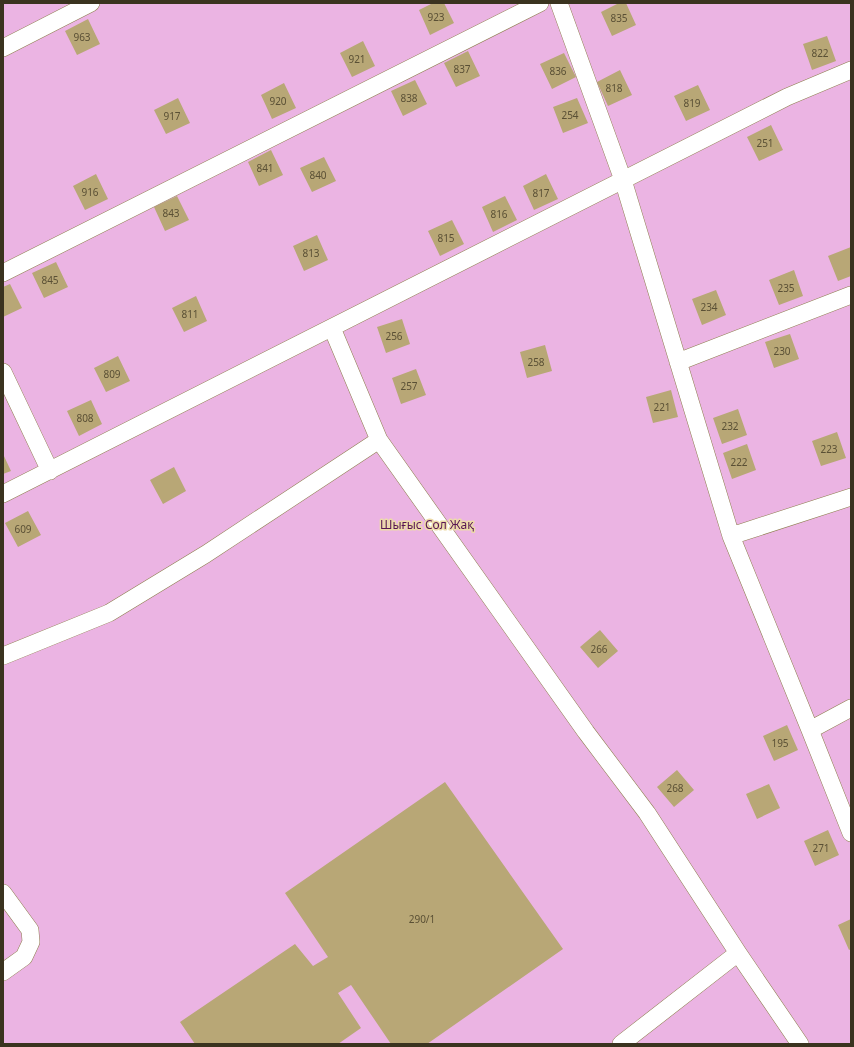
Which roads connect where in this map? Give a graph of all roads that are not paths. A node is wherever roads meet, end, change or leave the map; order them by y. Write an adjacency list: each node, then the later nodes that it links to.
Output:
1 (92, 3): 4 (street)
2 (540, 3): 7 (street)
3 (559, 3): 6 (street)
4 (3, 48)
5 (851, 70): 6 (street)
6 (623, 180): 9 (street); 10 (street)
7 (3, 273)
8 (851, 295): 10 (street)
9 (332, 328): 12 (street); 13 (street)
10 (678, 362): 16 (street)
11 (3, 372): 13 (street)
12 (379, 440): 17 (street); 22 (street)
13 (50, 471): 14 (street)
14 (3, 494)
15 (851, 498): 16 (street)
16 (731, 536): 19 (street)
17 (3, 656)
18 (851, 708): 19 (street)
19 (810, 730): 20 (street)
20 (851, 833)
21 (3, 893): 23 (street)
22 (738, 953): 24 (street); 25 (street)
23 (3, 972)
24 (621, 1044)
25 (800, 1044)

